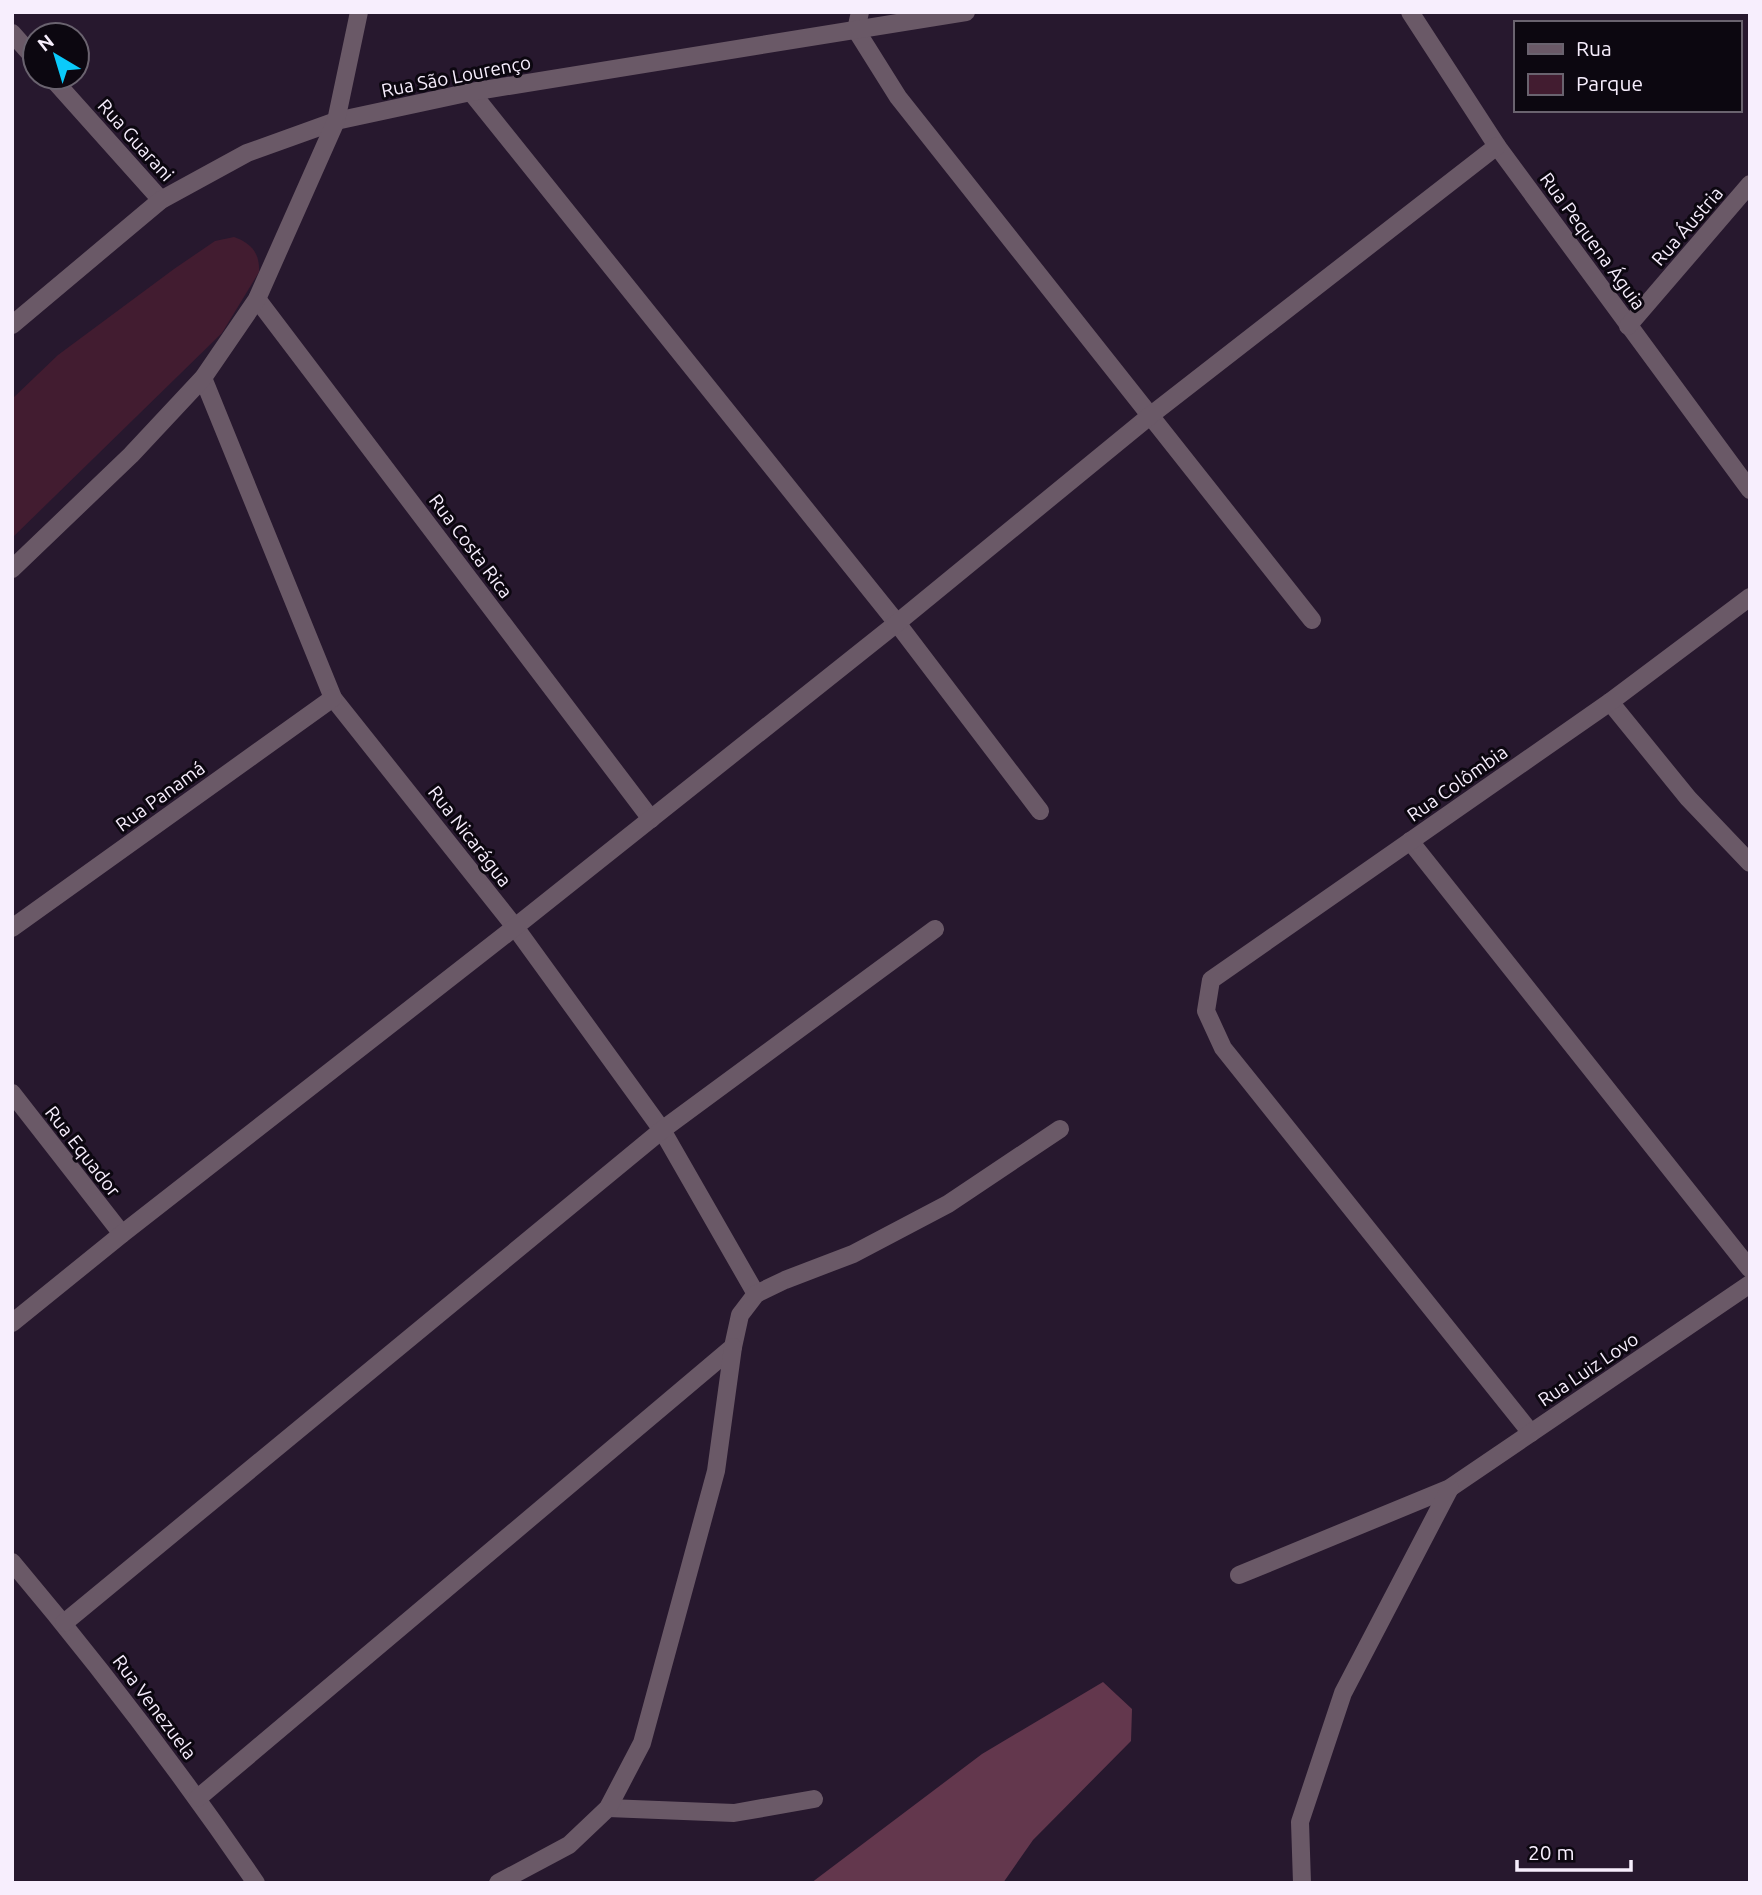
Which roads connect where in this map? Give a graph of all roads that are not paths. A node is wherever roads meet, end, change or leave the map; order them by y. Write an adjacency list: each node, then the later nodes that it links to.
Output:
1 (359, 12): 7 (street)
2 (966, 12): 4 (street, Rua São Lourenço)
3 (1410, 12): 8 (street, Rua Pequena Águia)
4 (858, 21): 6 (street, Rua São Lourenço); 15 (street)
5 (64, 91): 10 (street, Rua Guarani)
6 (471, 92): 7 (street, Rua São Lourenço); 20 (street)
7 (336, 121): 10 (street, Rua São Lourenço); 11 (street)
8 (1497, 146): 13 (street, Rua Pequena Águia); 15 (street)
9 (1750, 184): 13 (street, Rua Áustria)
10 (161, 200): 12 (street, Rua São Lourenço)
11 (257, 299): 14 (street); 24 (street, Rua Costa Rica)
12 (12, 325)
13 (1628, 326): 16 (street, Rua Pequena Águia)
14 (203, 377): 17 (street); 21 (street, Rua Nicarágua)
15 (1151, 415): 19 (street); 20 (street)
16 (1750, 490)
17 (12, 569)
18 (1750, 597): 22 (street, Rua Colômbia)
19 (1312, 620)
20 (897, 623): 23 (street); 24 (street)
21 (333, 698): 27 (street, Rua Nicarágua); 28 (street, Rua Panamá)
22 (1610, 702): 25 (street, Rua Colômbia); 26 (street)
23 (1040, 811)
24 (651, 818): 27 (street)
25 (1410, 841): 34 (street); 39 (street, Rua Colômbia)
26 (1750, 863)
27 (515, 927): 32 (street, Rua Nicarágua); 33 (street)
28 (12, 928)
29 (935, 929): 32 (street)
30 (12, 1093): 33 (street, Rua Equador)
31 (1060, 1129): 36 (street)
32 (662, 1130): 36 (street, Rua Nicarágua); 43 (street)
33 (122, 1234): 37 (street)
34 (1750, 1269)
35 (1750, 1284): 39 (street, Rua Luiz Lovo)
36 (757, 1294): 38 (street)
37 (12, 1323)
38 (733, 1347): 44 (street); 46 (street)
39 (1531, 1433): 40 (street, Rua Luiz Lovo)
40 (1450, 1488): 42 (street, Rua Luiz Lovo); 49 (street)
41 (12, 1562): 43 (street, Rua Venezuela)
42 (1239, 1575)
43 (64, 1623): 44 (street, Rua Venezuela)
44 (198, 1798): 47 (street, Rua Venezuela)
45 (814, 1799): 46 (street)
46 (608, 1808): 48 (street)
47 (256, 1883)
48 (498, 1883)
49 (1302, 1883)

